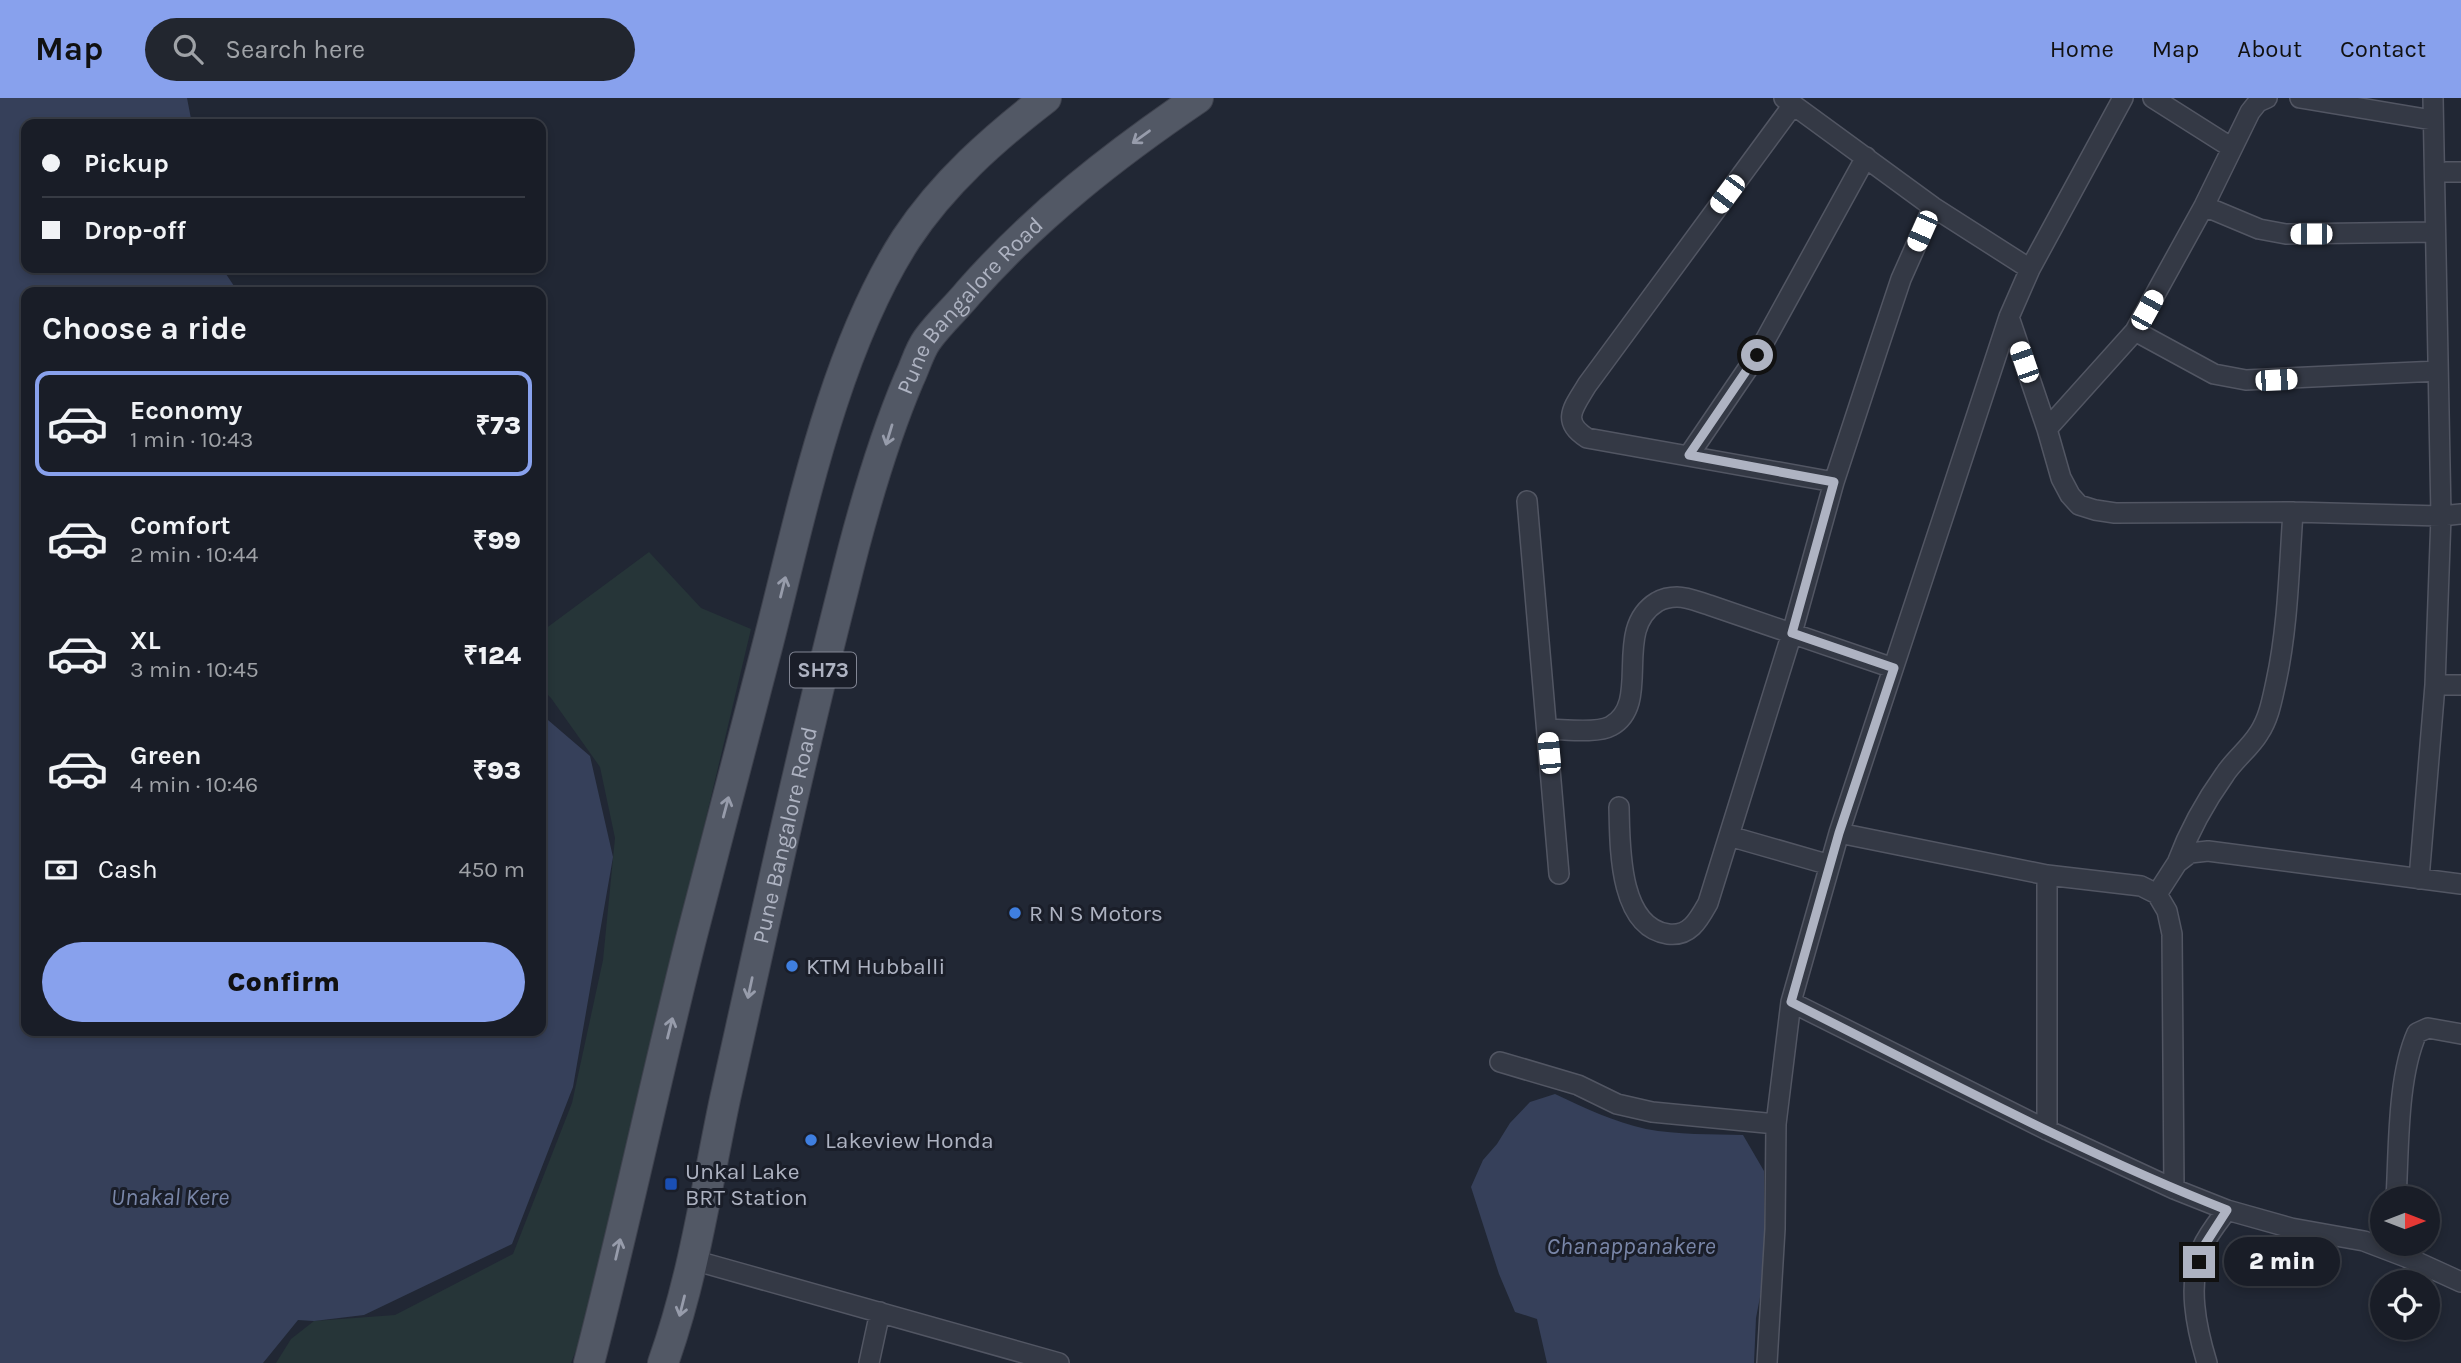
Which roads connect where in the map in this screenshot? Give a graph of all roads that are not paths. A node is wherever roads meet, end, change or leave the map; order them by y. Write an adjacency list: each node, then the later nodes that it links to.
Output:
1 (1046, 98): 54 (main road, SH73, one-way to 1)
2 (1198, 98): 51 (main road, Pune Bangalore Road / SH73, one-way to 51)
3 (2123, 98): 15 (street)
4 (2153, 98): 10 (street)
5 (2267, 98): 10 (street)
6 (2300, 98): 9 (street)
7 (2432, 98): 9 (street)
8 (1789, 101): 11 (street); 20 (street)
9 (2432, 120): 14 (street)
10 (2232, 148): 12 (street)
11 (1866, 158): 13 (street); 20 (street)
12 (2204, 206): 14 (street); 17 (street)
13 (1933, 207): 15 (street); 21 (street)
14 (2435, 232): 18 (street)
15 (2030, 269): 16 (street)
16 (2009, 317): 19 (street); 27 (street)
17 (2135, 331): 18 (street); 19 (street)
18 (2438, 371): 25 (street)
19 (2047, 429): 23 (street)
20 (1689, 455): 21 (street)
21 (1834, 482): 26 (street)
22 (1527, 500): 30 (street)
23 (2292, 512): 25 (street); 34 (street)
24 (2461, 514): 25 (street)
25 (2441, 516): 28 (street)
26 (1792, 633): 27 (street); 30 (street); 33 (street)
27 (1894, 668): 32 (street)
28 (2435, 685): 29 (street); 38 (street)
29 (2461, 685)
30 (1547, 729): 36 (street)
31 (1619, 807): 33 (street)
32 (1839, 833): 35 (street); 37 (street)
33 (1729, 835): 35 (street)
34 (2177, 863): 38 (street); 40 (street)
35 (1830, 865): 41 (street)
36 (1559, 874)
37 (2047, 875): 40 (street); 45 (street)
38 (2419, 879): 39 (street)
39 (2461, 884)
40 (2158, 894): 47 (street)
41 (1791, 1002): 44 (street); 45 (street)
42 (2461, 1034): 46 (street)
43 (1500, 1062): 44 (street)
44 (1776, 1124): 58 (street)
45 (2047, 1130): 47 (street)
46 (2397, 1186)
47 (2175, 1189): 48 (street)
48 (2227, 1210): 49 (street); 59 (street)
49 (2370, 1242)
50 (2408, 1256): 52 (street)
51 (693, 1260): 53 (street); 55 (main road, Pune Bangalore Road / SH73, one-way to 55)
52 (2461, 1282)
53 (880, 1312): 56 (street); 57 (street)
54 (589, 1363)
55 (663, 1363)
56 (869, 1363)
57 (1059, 1363)
58 (1767, 1363)
59 (2207, 1363)

